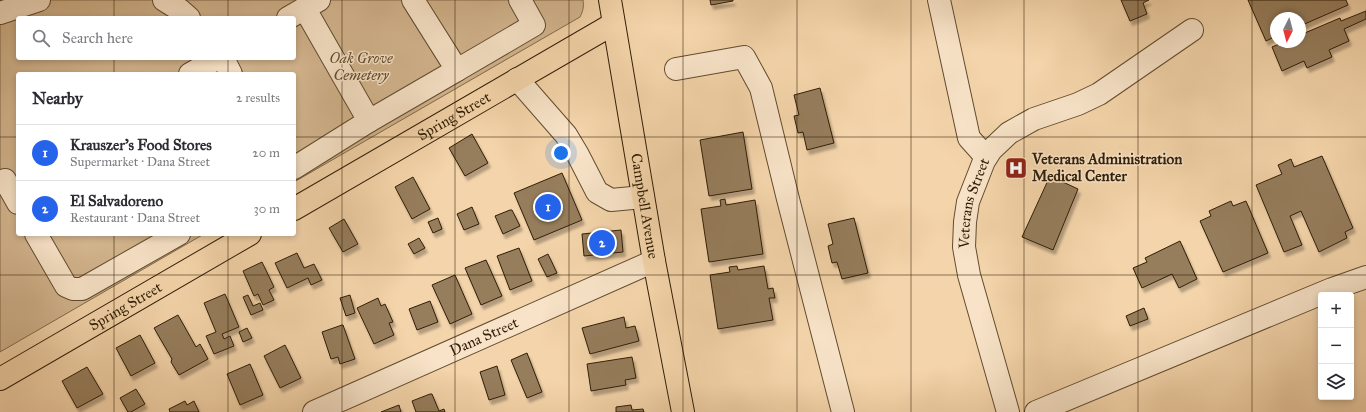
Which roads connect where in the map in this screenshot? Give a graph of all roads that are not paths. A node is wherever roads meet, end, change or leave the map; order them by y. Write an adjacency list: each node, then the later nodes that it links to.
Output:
1 (40, 0): 8 (street)
2 (164, 0): 9 (street)
3 (413, 0): 15 (street)
4 (520, 0): 15 (street)
5 (610, 0): 10 (main road, Campbell Avenue)
6 (939, 0): 20 (street, Veterans Street)
7 (304, 9): 19 (street)
8 (0, 13)
9 (187, 16)
10 (613, 24): 18 (main road, Spring Street); 23 (main road, Campbell Avenue)
11 (1192, 30): 20 (street)
12 (214, 60): 16 (street)
13 (224, 60): 17 (street)
14 (676, 69): 34 (street)
15 (457, 70): 19 (street)
16 (194, 72)
17 (231, 72)
18 (517, 79): 23 (street); 25 (main road, Spring Street)
19 (369, 121): 21 (street)
20 (986, 157): 35 (street, Veterans Street)
21 (296, 167)
22 (6, 176): 24 (street)
23 (643, 197): 29 (main road, Campbell Avenue)
24 (16, 198)
25 (296, 207)
26 (37, 236): 27 (street)
27 (175, 236)
28 (247, 236): 31 (main road, Spring Street)
29 (654, 261): 32 (street, Dana Street); 33 (main road, Campbell Avenue)
30 (1366, 277): 36 (street)
31 (0, 379)
32 (314, 412)
33 (683, 412)
34 (843, 412)
35 (1008, 412)
36 (1036, 412)

